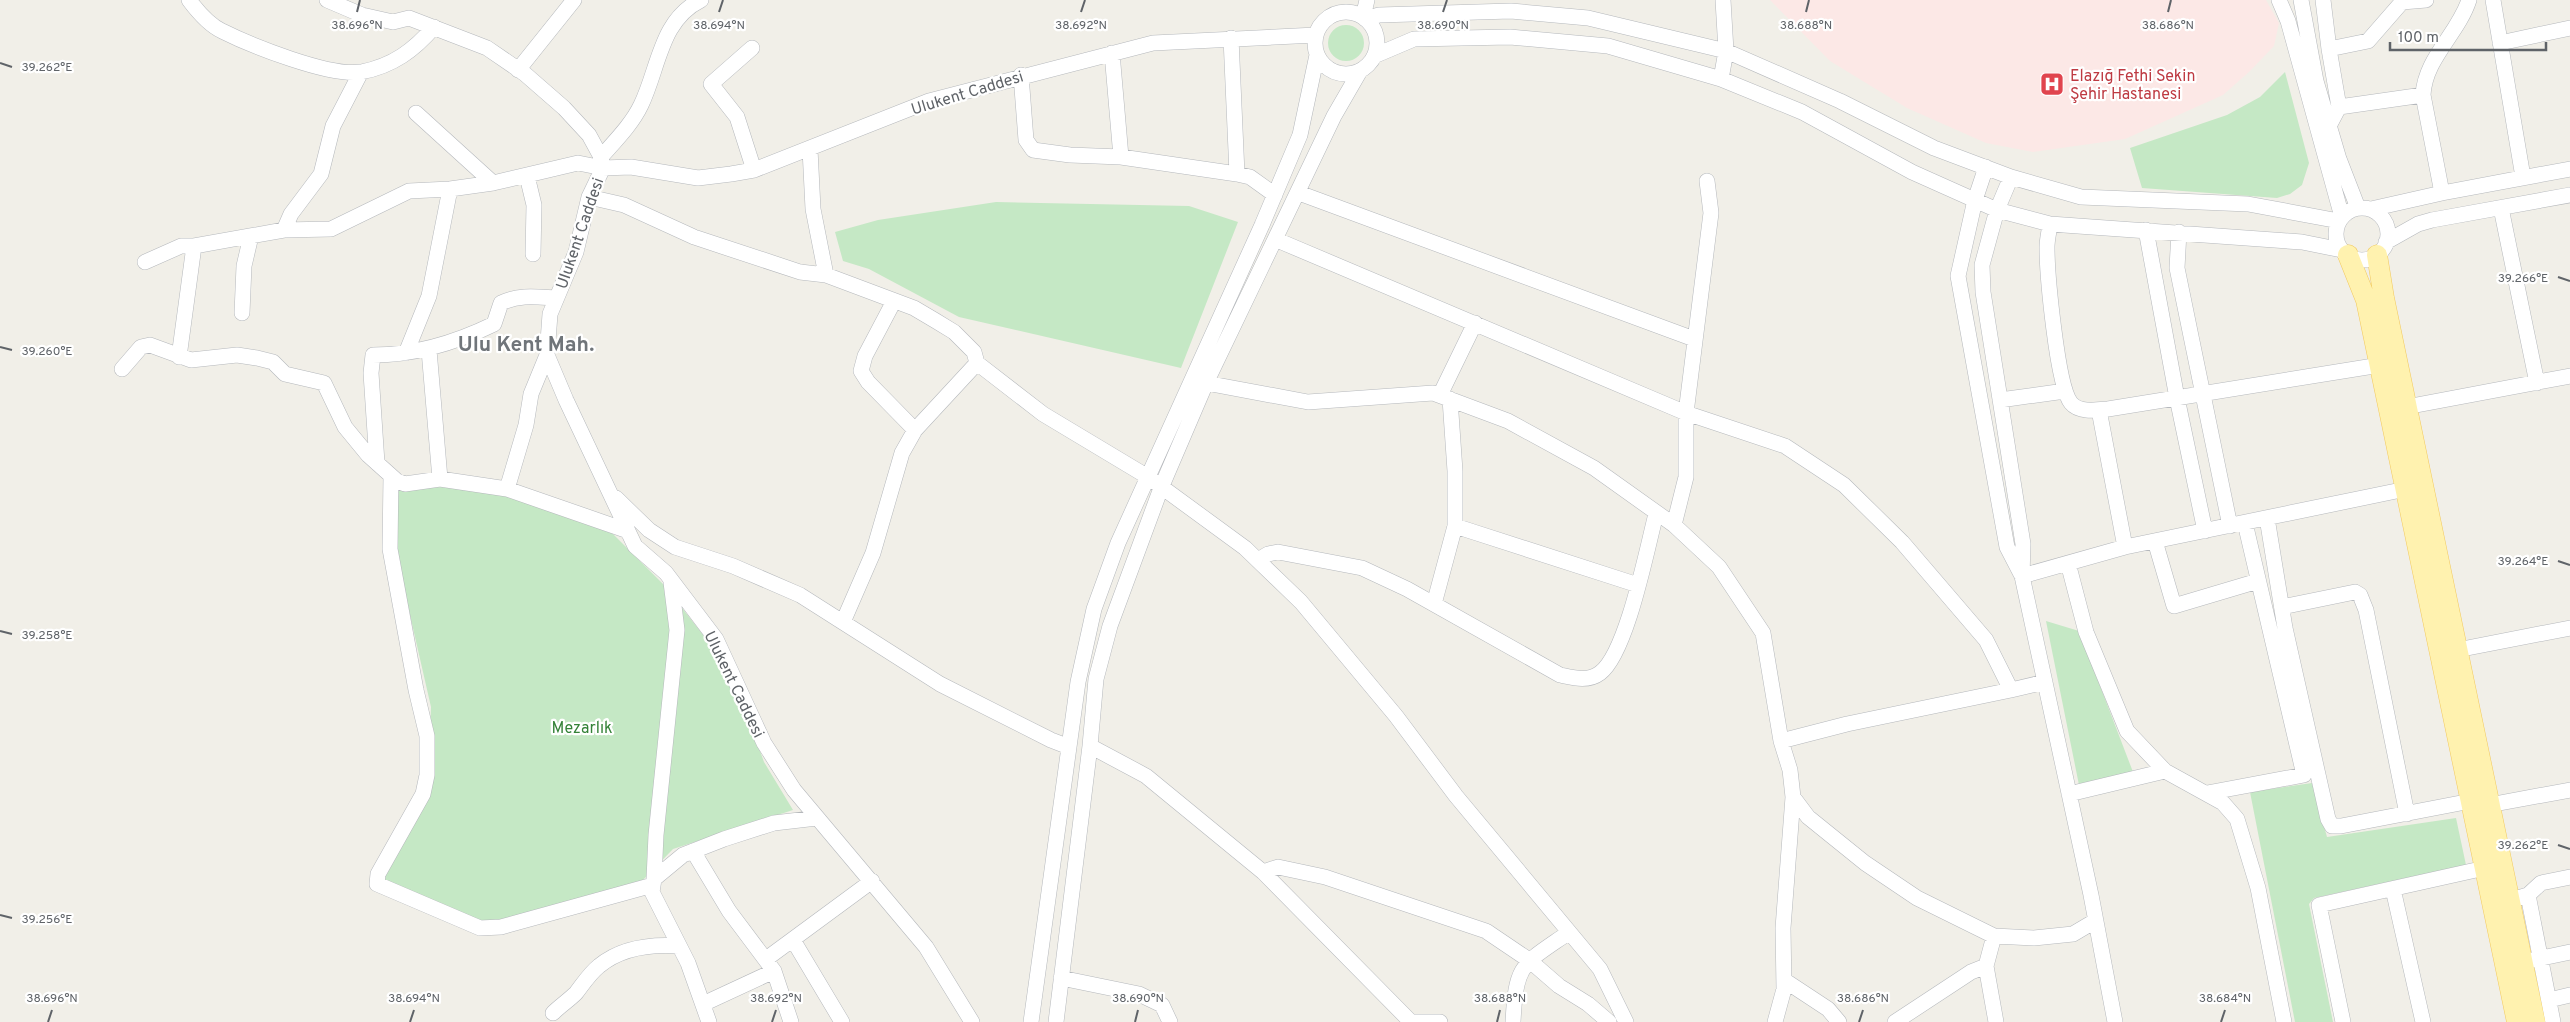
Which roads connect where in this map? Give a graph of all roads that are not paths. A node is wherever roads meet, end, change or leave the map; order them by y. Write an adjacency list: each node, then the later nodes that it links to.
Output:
1 (189, 0): 30 (street)
2 (327, 0): 17 (street)
3 (574, 0): 28 (street)
4 (700, 0): 39 (street)
5 (1335, 0): 15 (street)
6 (1367, 0): 16 (street)
7 (1722, 0): 24 (street)
8 (2279, 0): 59 (street)
9 (2301, 0): 36 (street)
10 (2324, 0): 23 (street)
11 (2426, 0): 14 (street)
12 (2469, 0): 33 (street)
13 (2493, 0): 21 (street)
14 (2402, 1): 23 (street)
15 (1327, 18): 16 (street); 19 (street)
16 (1364, 18): 24 (street); 27 (street)
17 (434, 27): 28 (street); 30 (street)
18 (2570, 28): 21 (street)
19 (1316, 35): 20 (street, Ulukent Caddesi); 26 (street)
20 (1231, 38): 25 (street, Ulukent Caddesi); 43 (street)
21 (2500, 43): 46 (street)
22 (752, 48): 42 (street)
23 (2329, 49): 34 (street)
24 (1726, 52): 32 (street); 40 (street)
25 (1112, 53): 31 (street, Ulukent Caddesi); 38 (street)
26 (1317, 55): 29 (street); 52 (street)
27 (1374, 56): 29 (street); 32 (street)
28 (518, 70): 39 (street)
29 (1360, 71): 50 (street)
30 (361, 72): 61 (street)
31 (1021, 76): 37 (street, Ulukent Caddesi); 38 (street)
32 (1721, 79): 55 (street)
33 (2424, 95): 34 (street); 51 (street)
34 (2339, 107): 36 (street)
35 (416, 113): 48 (street)
36 (2329, 126): 57 (street)
37 (810, 149): 42 (street, Ulukent Caddesi); 71 (street)
38 (1121, 157): 43 (street)
39 (602, 162): 42 (street, Ulukent Caddesi); 44 (street); 54 (street, Ulukent Caddesi)
40 (1986, 167): 45 (street); 55 (street)
41 (2570, 169): 46 (street)
42 (754, 170)
43 (1237, 174): 52 (street)
44 (527, 176): 48 (street); 69 (street)
45 (2011, 177): 58 (street); 59 (street)
46 (2523, 177): 51 (street)
47 (1706, 181): 76 (street)
48 (493, 183): 49 (street)
49 (450, 189): 61 (street); 78 (street)
50 (1299, 193): 65 (street); 76 (street)
51 (2442, 193): 57 (street)
52 (1275, 196): 98 (street)
53 (2570, 196): 56 (street)
54 (589, 197): 71 (street); 72 (street, Ulukent Caddesi)
55 (1975, 200): 58 (street); 115 (street)
56 (2501, 208): 67 (street); 86 (street)
57 (2364, 209): 59 (street); 67 (street)
58 (1997, 210): 60 (street); 91 (street)
59 (2341, 219): 68 (street)
60 (2050, 224): 62 (street); 87 (street)
61 (284, 230): 64 (street)
62 (2146, 230): 63 (street); 90 (street)
63 (2180, 232): 68 (street); 88 (street)
64 (251, 236): 66 (street); 74 (street)
65 (1277, 240): 75 (street); 85 (street)
66 (194, 246): 70 (street); 80 (street)
67 (2382, 248): 68 (street); 92 (main road)
68 (2345, 253): 82 (main road)
69 (532, 254)
70 (145, 262)
71 (826, 275): 73 (street)
72 (556, 298): 77 (street); 79 (street, Ulukent Caddesi)
73 (894, 301): 81 (street); 95 (street)
74 (242, 313)
75 (1476, 323): 89 (street); 94 (street)
76 (1694, 340): 94 (street)
77 (429, 350): 78 (street); 99 (street)
78 (406, 353): 96 (street)
79 (547, 355): 101 (street); 103 (street, Ulukent Caddesi)
80 (179, 357): 83 (street); 96 (street)
81 (977, 364): 95 (street); 98 (street)
82 (2380, 365): 88 (street); 102 (main road)
83 (122, 368)
84 (2570, 376): 86 (street)
85 (1206, 383): 89 (street); 100 (street)
86 (2537, 383): 92 (street)
87 (2065, 391): 91 (street); 93 (street)
88 (2202, 394): 90 (street); 106 (street)
89 (1445, 397): 104 (street); 108 (street)
90 (2177, 398): 93 (street); 110 (street)
91 (2000, 400): 115 (street)
92 (2406, 407): 123 (main road)
93 (2100, 410): 112 (street)
94 (1686, 413): 107 (street); 125 (street)
95 (915, 430): 121 (street)
96 (377, 463): 97 (street)
97 (391, 476): 99 (street); 142 (street)
98 (1148, 477): 100 (street); 128 (street)
99 (440, 479): 101 (street)
100 (1161, 488): 113 (street); 127 (street)
101 (507, 489): 109 (street)
102 (2406, 489): 105 (street); 134 (main road)
103 (608, 490): 109 (street, Ulukent Caddesi); 121 (street)
104 (1656, 514): 107 (street); 118 (street)
105 (2267, 518): 106 (street); 120 (street)
106 (2238, 524): 110 (street); 117 (street)
107 (1674, 525): 126 (street)
108 (1455, 526): 118 (street); 119 (street)
109 (628, 531): 116 (street, Ulukent Caddesi)
110 (2205, 531): 111 (street)
111 (2155, 542): 112 (street); 117 (street)
112 (2125, 547): 114 (street)
113 (1258, 560): 119 (street); 146 (street)
114 (2068, 563): 115 (street); 129 (street)
115 (2022, 576): 124 (street)
116 (671, 580): 136 (street, Ulukent Caddesi); 142 (street)
117 (2258, 581): 131 (street)
118 (1638, 585): 119 (street)
119 (1434, 604)
120 (2282, 607): 135 (street); 135 (street)
121 (843, 622): 128 (street)
122 (2570, 628): 123 (street)
123 (2457, 650): 134 (main road)
124 (2045, 682): 125 (street); 132 (street)
125 (2011, 690): 126 (street)
126 (1782, 741): 133 (street)
127 (1090, 746): 139 (street); 155 (street)
128 (1069, 747): 165 (street)
129 (2165, 771): 131 (street); 132 (street)
130 (2570, 790): 134 (street)
131 (2206, 793): 179 (street)
132 (2069, 794): 145 (street)
133 (1793, 797): 147 (street); 156 (street)
134 (2480, 803): 135 (street); 138 (main road); 144 (main road)
135 (2407, 814)
136 (817, 818): 137 (street); 141 (street, Ulukent Caddesi)
137 (693, 851): 142 (street); 153 (street)
138 (2485, 868): 143 (street); 182 (main road)
139 (1263, 872): 151 (street); 168 (street)
140 (2570, 877): 144 (street)
141 (872, 881): 148 (street); 164 (street, Ulukent Caddesi)
142 (654, 882): 149 (street)
143 (2393, 889): 180 (street); 181 (street)
144 (2519, 898): 152 (main road)
145 (2095, 921): 147 (street); 178 (street)
146 (1568, 933): 151 (street); 173 (street)
147 (1994, 936): 154 (street)
148 (793, 940): 153 (street); 163 (street)
149 (679, 946): 159 (street); 160 (street)
150 (2570, 952): 152 (street)
151 (1529, 960): 171 (street); 172 (street)
152 (2531, 960): 158 (street); 183 (main road)
153 (770, 965): 159 (street); 162 (street)
154 (1986, 966): 176 (street); 177 (street)
155 (1061, 978): 166 (street); 167 (street)
156 (1784, 980): 174 (street); 175 (street)
157 (2570, 995): 158 (street)
158 (2549, 1000): 184 (street)
159 (703, 1004): 161 (street)
160 (553, 1013)
161 (709, 1022)
162 (791, 1022)
163 (842, 1022)
164 (972, 1022)
165 (1031, 1022)
166 (1056, 1022)
167 (1170, 1022)
168 (1411, 1022)
169 (1415, 1022): 170 (street)
170 (1440, 1022)
171 (1513, 1022)
172 (1609, 1022)
173 (1626, 1022)
174 (1775, 1022)
175 (1839, 1022)
176 (1895, 1022)
177 (1996, 1022)
178 (2115, 1022)
179 (2284, 1022)
180 (2343, 1022)
181 (2424, 1022)
182 (2517, 1022)
183 (2535, 1022)
184 (2553, 1022)

